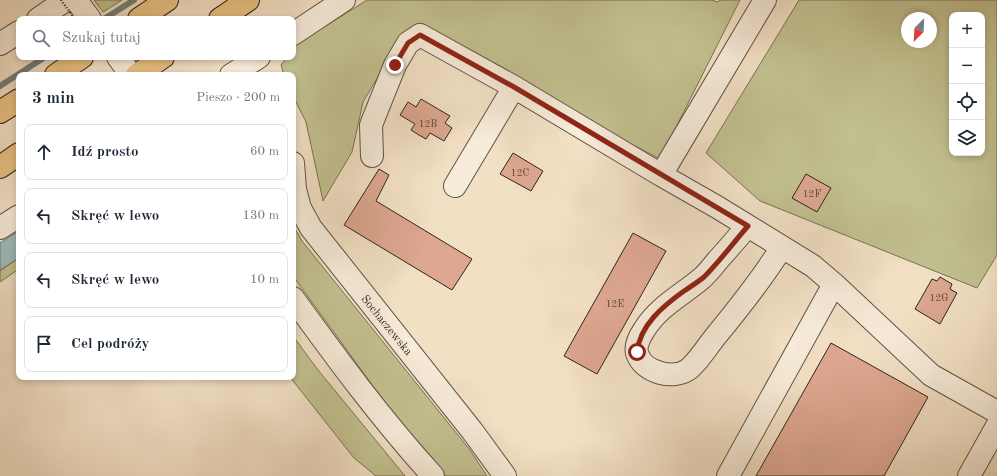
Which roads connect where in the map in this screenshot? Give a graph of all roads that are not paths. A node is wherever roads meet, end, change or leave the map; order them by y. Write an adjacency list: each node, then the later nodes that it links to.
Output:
1 (66, 0): 7 (street)
2 (76, 0): 8 (street)
3 (167, 0): 9 (highway)
4 (248, 0): 10 (highway)
5 (344, 0): 11 (street)
6 (765, 0): 28 (street)
7 (42, 16)
8 (88, 16)
9 (143, 16)
10 (224, 16)
11 (296, 32)
12 (16, 34): 13 (street)
13 (0, 44)
14 (78, 60): 18 (highway)
15 (120, 60): 19 (street)
16 (159, 60): 20 (highway)
17 (259, 64): 21 (street)
18 (60, 72)
19 (129, 72)
20 (141, 72)
21 (239, 72)
22 (514, 87): 26 (street); 28 (street); 29 (street)
23 (16, 102): 24 (highway)
24 (0, 112)
25 (16, 156): 27 (highway)
26 (372, 156)
27 (0, 167)
28 (661, 175): 32 (street)
29 (456, 186)
30 (296, 193): 40 (street, Sochaczewska)
31 (16, 218): 33 (street)
32 (748, 226): 34 (street); 34 (street)
33 (0, 228)
34 (782, 247): 35 (street)
35 (834, 284): 37 (street); 41 (street)
36 (296, 302): 39 (street)
37 (997, 412)
38 (997, 426): 42 (street)
39 (433, 476)
40 (505, 476)
41 (728, 476)
42 (968, 476)

